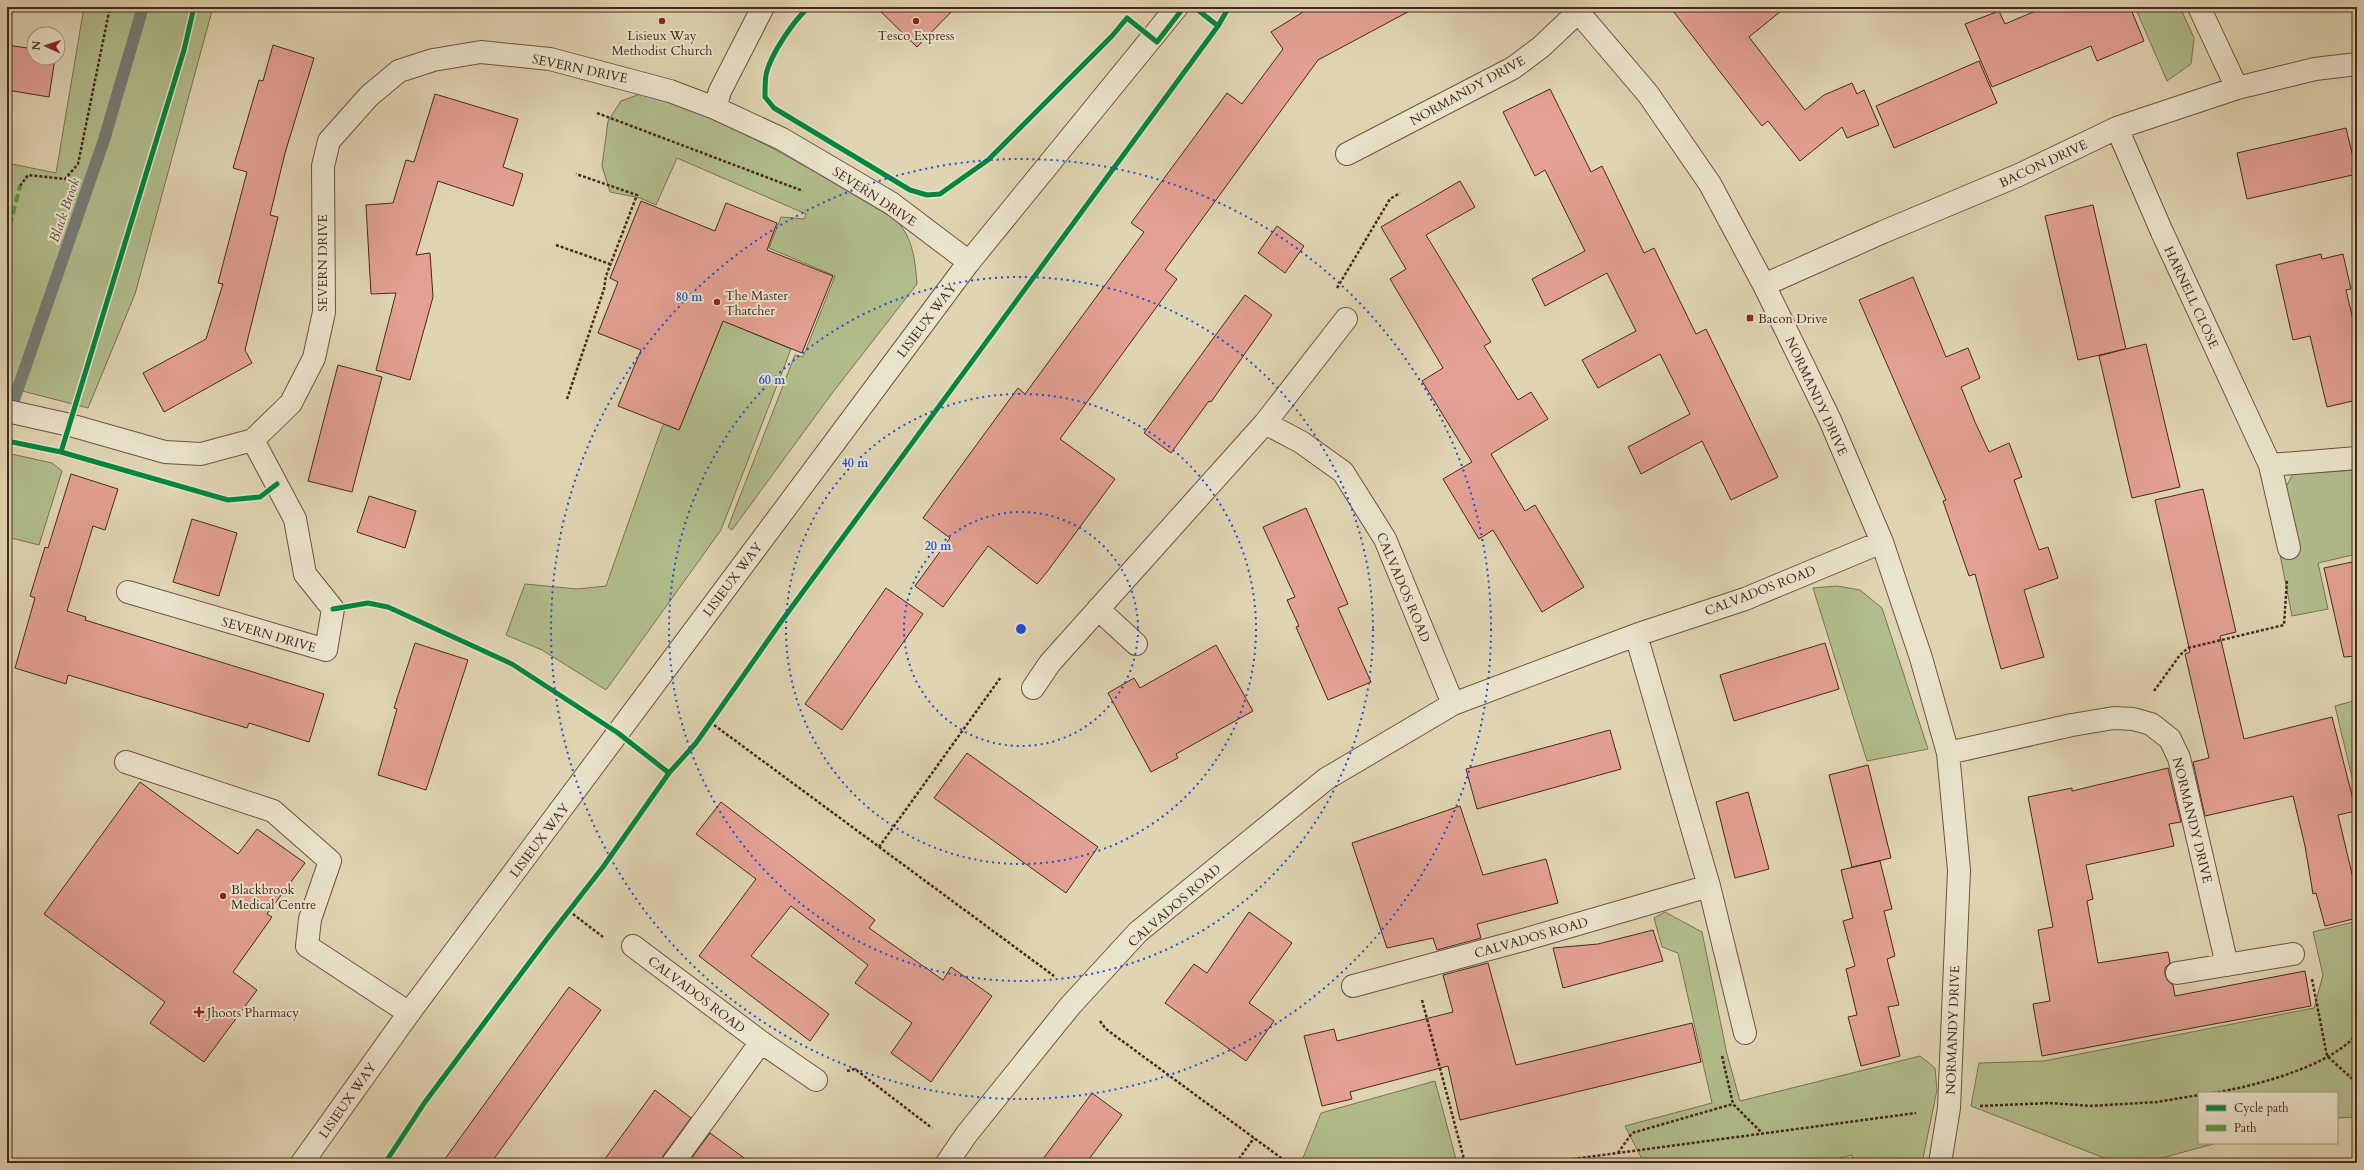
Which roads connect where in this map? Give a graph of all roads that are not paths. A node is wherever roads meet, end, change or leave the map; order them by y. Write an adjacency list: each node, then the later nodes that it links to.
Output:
1 (763, 7): 7 (street)
2 (1177, 7): 10 (street, LISIEUX WAY)
3 (2199, 7): 6 (street)
4 (1576, 10): 9 (street, NORMANDY DRIVE); 11 (street, NORMANDY DRIVE)
5 (2357, 64): 6 (street, BACON DRIVE)
6 (2237, 88): 8 (street, BACON DRIVE)
7 (714, 108): 10 (street, SEVERN DRIVE); 15 (street, SEVERN DRIVE)
8 (2117, 128): 11 (street, BACON DRIVE); 17 (street, HARNELL CLOSE)
9 (1347, 154)
10 (969, 262): 34 (street, LISIEUX WAY)
11 (1764, 285): 18 (street, NORMANDY DRIVE)
12 (1346, 319): 14 (street)
13 (7, 411): 15 (street, SEVERN DRIVE)
14 (1265, 423): 21 (street); 25 (street, CALVADOS ROAD)
15 (253, 440): 20 (street, SEVERN DRIVE)
16 (2357, 458): 17 (street)
17 (2270, 465): 19 (street, HARNELL CLOSE)
18 (1882, 542): 22 (street, CALVADOS ROAD); 26 (street, NORMANDY DRIVE)
19 (2289, 548)
20 (128, 592)
21 (1098, 609): 23 (street); 24 (street)
22 (1636, 635): 25 (street, CALVADOS ROAD); 28 (street)
23 (1136, 644)
24 (1033, 688)
25 (1452, 704): 38 (street, CALVADOS ROAD)
26 (1948, 754): 31 (street, NORMANDY DRIVE); 41 (street, NORMANDY DRIVE)
27 (126, 762): 34 (street)
28 (1709, 886): 33 (street, CALVADOS ROAD); 35 (street)
29 (633, 946): 36 (street, CALVADOS ROAD)
30 (2293, 954): 31 (street)
31 (2227, 964): 32 (street)
32 (2177, 973)
33 (1353, 986)
34 (409, 1013): 39 (street, LISIEUX WAY)
35 (1745, 1033)
36 (761, 1042): 37 (street, CALVADOS ROAD); 40 (street)
37 (816, 1080)
38 (952, 1155)
39 (302, 1163)
40 (673, 1163)
41 (1940, 1163)

